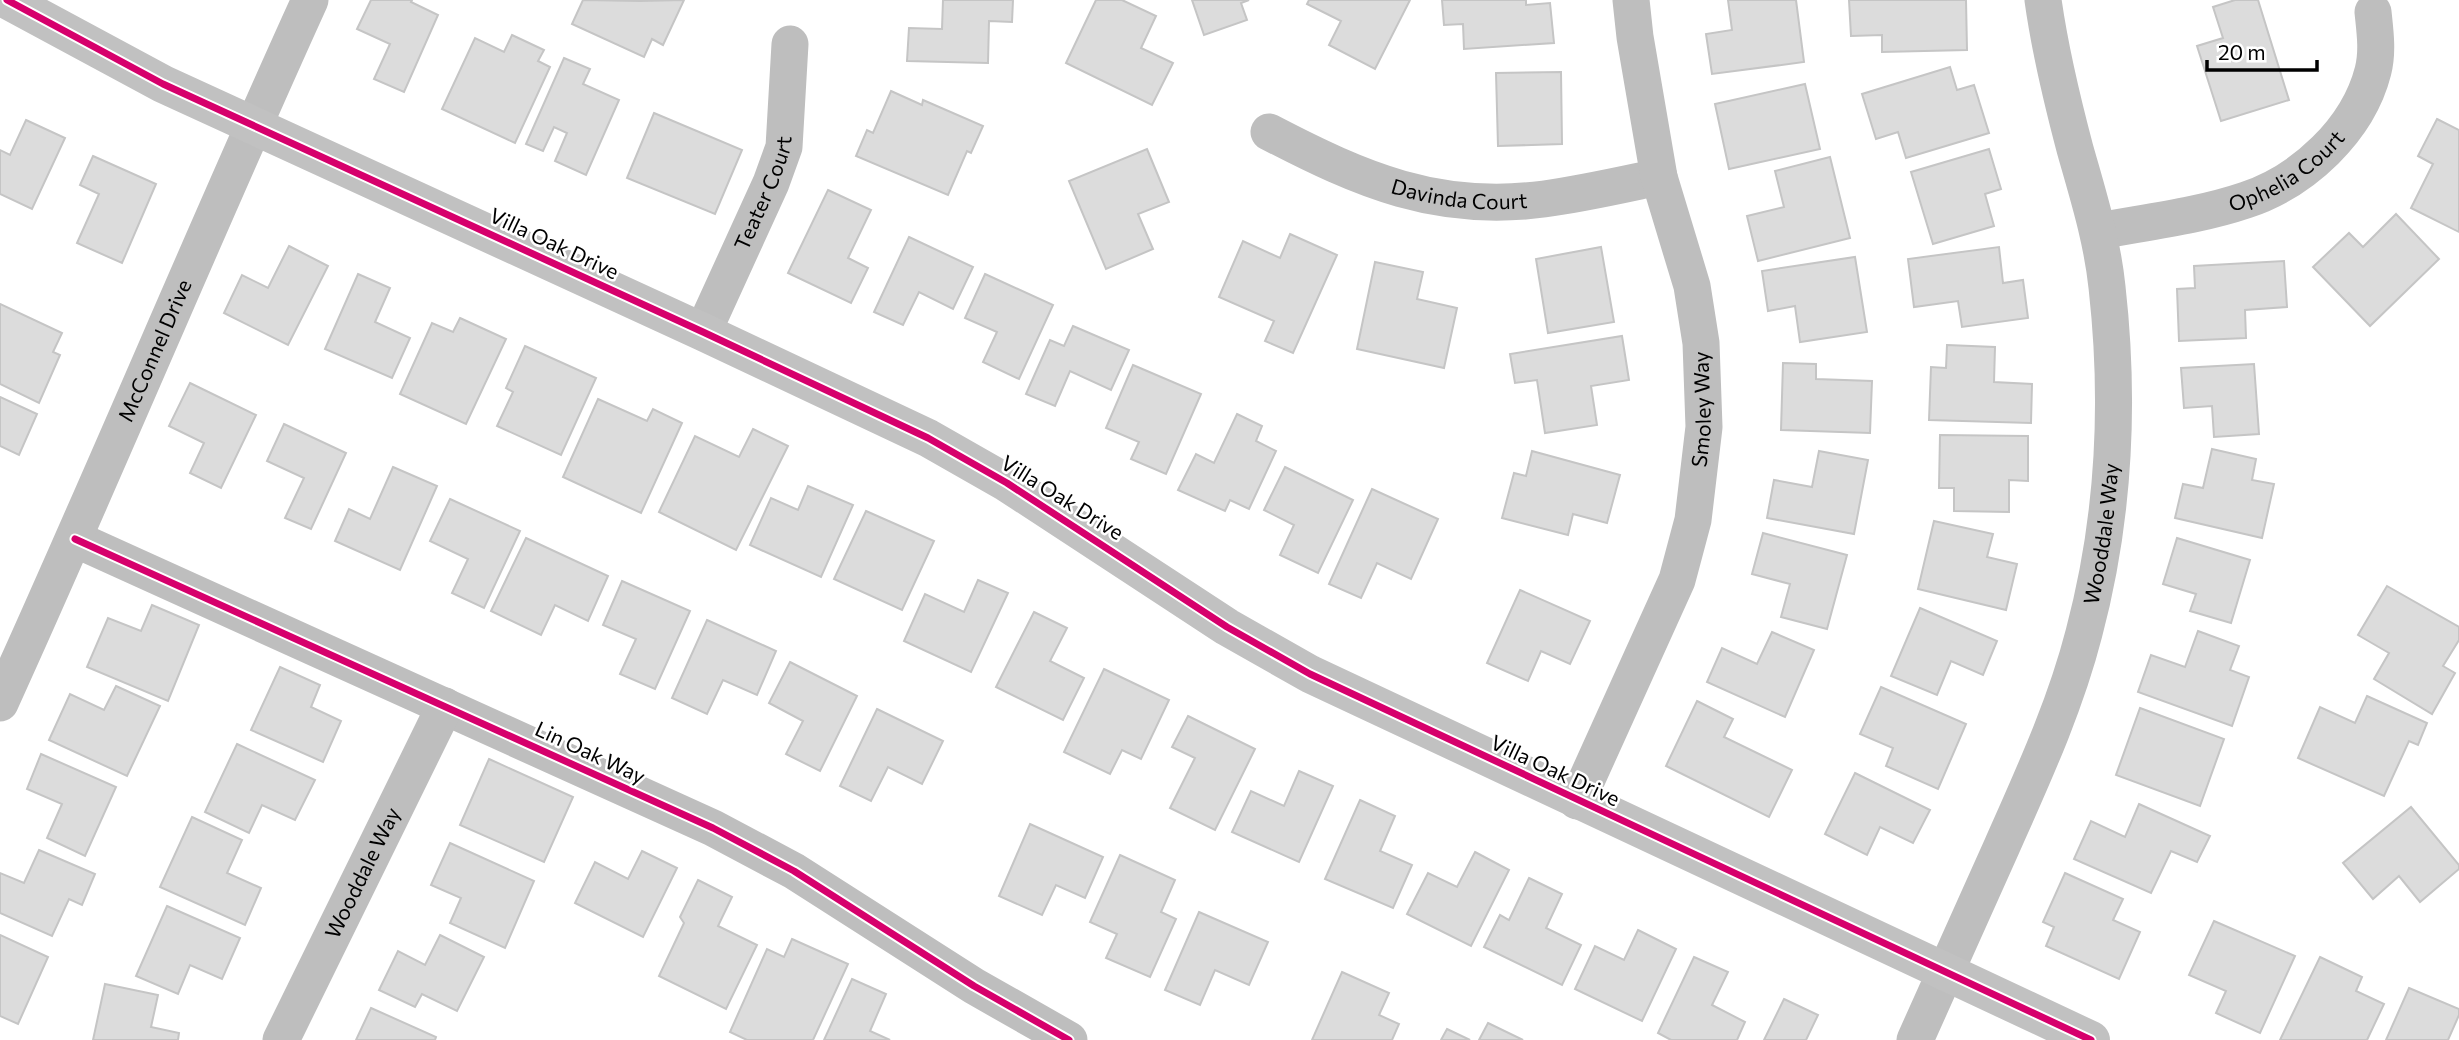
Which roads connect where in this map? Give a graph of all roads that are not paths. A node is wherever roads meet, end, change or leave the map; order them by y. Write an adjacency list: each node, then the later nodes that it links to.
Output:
1 (7, 0): 7 (street, Villa Oak Drive)
2 (310, 0): 7 (street, McConnel Drive)
3 (1631, 0): 9 (street, Smoley Way)
4 (2043, 0): 10 (street, Wooddale Way)
5 (2373, 12): 10 (street, Ophelia Court)
6 (790, 44): 11 (street, Teater Court)
7 (253, 125): 11 (street, Villa Oak Drive); 12 (street, McConnel Drive)
8 (1269, 132): 9 (street, Davinda Court)
9 (1659, 177): 15 (street, Smoley Way)
10 (2099, 231): 16 (street, Wooddale Way)
11 (703, 332): 15 (street, Villa Oak Drive)
12 (75, 538): 13 (street, McConnel Drive); 14 (street, Lin Oak Way)
13 (0, 703)
14 (445, 706): 17 (street, Wooddale Way); 18 (street, Lin Oak Way)
15 (1577, 801): 16 (street, Villa Oak Drive)
16 (1945, 973): 19 (street, Wooddale Way); 20 (street, Villa Oak Drive)
17 (281, 1040)
18 (1069, 1040)
19 (1915, 1040)
20 (2091, 1040)

